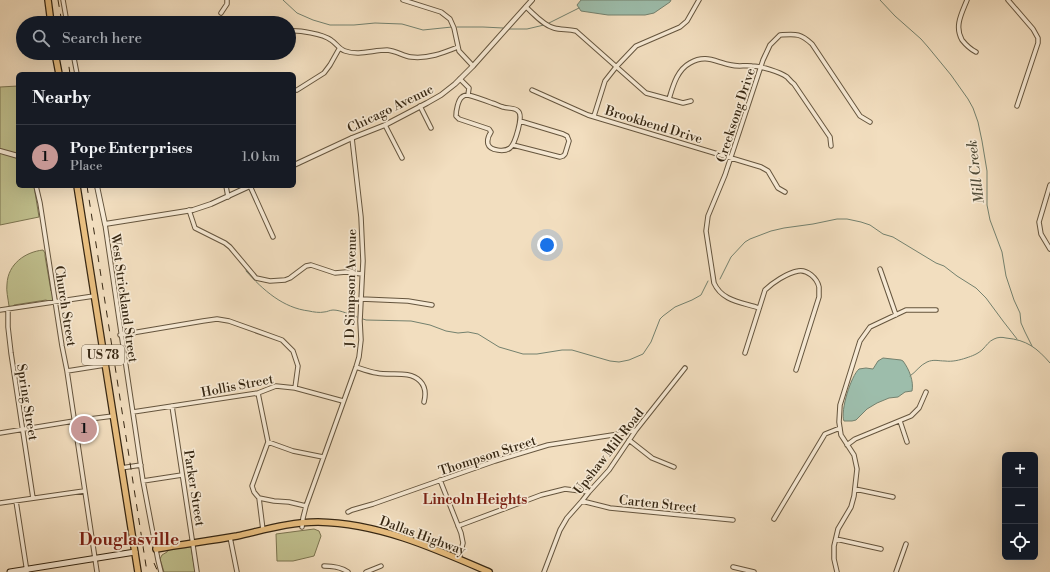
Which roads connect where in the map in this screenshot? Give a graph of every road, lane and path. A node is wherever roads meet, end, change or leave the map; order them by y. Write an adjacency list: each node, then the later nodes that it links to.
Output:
1 (48, 0): 11 (main road)
2 (63, 0): 12 (street)
3 (227, 0): 10 (street)
4 (403, 0): 14 (street)
5 (532, 0): 9 (street, Chicago Avenue)
6 (699, 0): 20 (street)
7 (967, 0): 16 (street)
8 (1008, 0): 31 (street)
9 (526, 7): 19 (street, Chicago Avenue); 20 (street)
10 (222, 13)
11 (50, 16)
12 (66, 16)
13 (296, 31): 15 (street)
14 (458, 47): 15 (street); 19 (street)
15 (339, 49): 25 (street)
16 (976, 52)
17 (56, 60): 22 (main road)
18 (74, 60): 23 (street)
19 (473, 66): 24 (street, Chicago Avenue)
20 (616, 67): 28 (street); 32 (street)
21 (761, 68): 28 (street); 34 (street, Creeksong Drive); 39 (street); 43 (street, Creeksong Drive)
22 (59, 72)
23 (77, 72)
24 (460, 79): 27 (street); 30 (street, Chicago Avenue)
25 (297, 90)
26 (532, 90): 32 (street, Brookbend Drive)
27 (468, 95): 33 (street); 38 (street)
28 (669, 99): 29 (street)
29 (691, 101)
30 (420, 106): 35 (street, Chicago Avenue); 36 (street)
31 (1017, 106)
32 (594, 116): 43 (street, Brookbend Drive)
33 (520, 121): 38 (street); 38 (street)
34 (870, 122)
35 (385, 125): 37 (street, Chicago Avenue); 42 (street)
36 (431, 128)
37 (352, 138): 44 (street, Chicago Avenue); 59 (street, J D Simpson Avenue)
38 (513, 145)
39 (831, 146)
40 (0, 151): 41 (street)
41 (16, 155)
42 (402, 158)
43 (731, 158): 52 (street, Brookbend Drive); 64 (street, Creeksong Drive)
44 (296, 164)
45 (1050, 185): 57 (street)
46 (36, 188): 62 (street, Church Street)
47 (77, 188): 60 (main road, US 78)
48 (97, 188): 55 (street, West Strickland Street)
49 (226, 188): 53 (street)
50 (246, 188): 53 (street)
51 (251, 188): 56 (street)
52 (785, 192)
53 (228, 197): 54 (street)
54 (189, 210): 55 (street); 59 (street)
55 (105, 224): 69 (street, West Strickland Street)
56 (273, 237)
57 (1050, 249)
58 (880, 269): 68 (street)
59 (362, 274): 61 (street, J D Simpson Avenue)
60 (94, 296): 62 (street); 71 (main road, US 78)
61 (361, 299): 63 (street); 72 (street, J D Simpson Avenue)
62 (56, 302): 65 (street); 75 (street, Church Street)
63 (432, 305)
64 (758, 308): 70 (street); 74 (street)
65 (8, 309): 66 (street); 87 (street, Spring Street)
66 (0, 310)
67 (936, 310): 68 (street)
68 (896, 315): 86 (street)
69 (120, 335): 76 (street); 82 (street, West Strickland Street)
70 (745, 353)
71 (105, 365): 75 (street); 83 (main road, US 78)
72 (356, 366): 79 (street, J D Simpson Avenue); 80 (street)
73 (685, 368): 88 (street, Upshaw Mill Road)
74 (796, 370)
75 (67, 371): 84 (street, Church Street)
76 (295, 388): 78 (street, Hollis Street); 79 (street, Hollis Street)
77 (926, 392): 85 (street)
78 (258, 393): 81 (street, Hollis Street); 91 (street)
79 (343, 401): 94 (street, J D Simpson Avenue)
80 (424, 402)
81 (172, 406): 82 (street, Hollis Street); 98 (street, Parker Street)
82 (133, 412): 95 (street, West Strickland Street)
83 (113, 416): 84 (street); 97 (main road, US 78)
84 (74, 421): 87 (street); 102 (street, Church Street)
85 (900, 421): 92 (street); 93 (street)
86 (840, 428): 93 (street); 112 (street)
87 (22, 430): 89 (street); 105 (street, Spring Street)
88 (636, 430): 90 (street, Upshaw Mill Road); 99 (street, Thompson Street)
89 (0, 433)
90 (629, 440): 96 (street); 103 (street, Upshaw Mill Road)
91 (268, 442): 94 (street); 106 (street)
92 (907, 442)
93 (847, 444): 101 (street)
94 (323, 457): 110 (street, J D Simpson Avenue)
95 (140, 465): 97 (street); 100 (street, West Strickland Street)
96 (674, 467)
97 (121, 468): 126 (main road, US 78)
98 (182, 474): 100 (street); 121 (street, Parker Street)
99 (440, 480): 111 (street, Thompson Street); 115 (street)
100 (143, 481): 120 (street, West Strickland Street)
101 (855, 489): 104 (street); 119 (street)
102 (84, 491): 105 (street); 127 (street, Church Street)
103 (588, 492): 108 (street, Upshaw Mill Road); 115 (street)
104 (893, 497)
105 (33, 498): 107 (street)
106 (259, 498): 110 (street); 116 (street)
107 (16, 501): 109 (street); 132 (street)
108 (582, 501): 113 (street, Carten Street); 142 (street, Upshaw Mill Road)
109 (0, 503)
110 (306, 506): 114 (street, J D Simpson Avenue)
111 (348, 512)
112 (774, 519)
113 (733, 520)
114 (302, 525): 116 (main road, Dallas Highway); 117 (main road, Dallas Highway); 128 (main road, Dallas Highway)
115 (458, 526): 128 (street)
116 (263, 530): 117 (main road, Dallas Highway)
117 (239, 535): 118 (main road, Dallas Highway)
118 (230, 537): 121 (main road, Dallas Highway); 138 (street)
119 (836, 538): 125 (street); 144 (street)
120 (154, 541): 123 (main road); 124 (street, West Strickland Street)
121 (192, 543): 123 (main road, Dallas Highway); 137 (street, Parker Street)
122 (906, 544): 145 (street)
123 (166, 548): 124 (main road, Dallas Highway)
124 (156, 549): 136 (street, West Strickland Street)
125 (881, 549)
126 (135, 552): 127 (main road); 135 (main road, US 78)
127 (94, 559): 132 (main road); 134 (street, Church Street)
128 (459, 559): 141 (main road, Dallas Highway)
129 (324, 566): 139 (street)
130 (381, 566): 140 (street)
131 (733, 567): 143 (street)
132 (27, 571): 133 (main road)
133 (10, 572)
134 (97, 572)
135 (138, 572)
136 (161, 572)
137 (197, 572)
138 (237, 572)
139 (348, 572)
140 (366, 572)
141 (489, 572)
142 (544, 572)
143 (754, 572)
144 (837, 572)
145 (896, 572)

